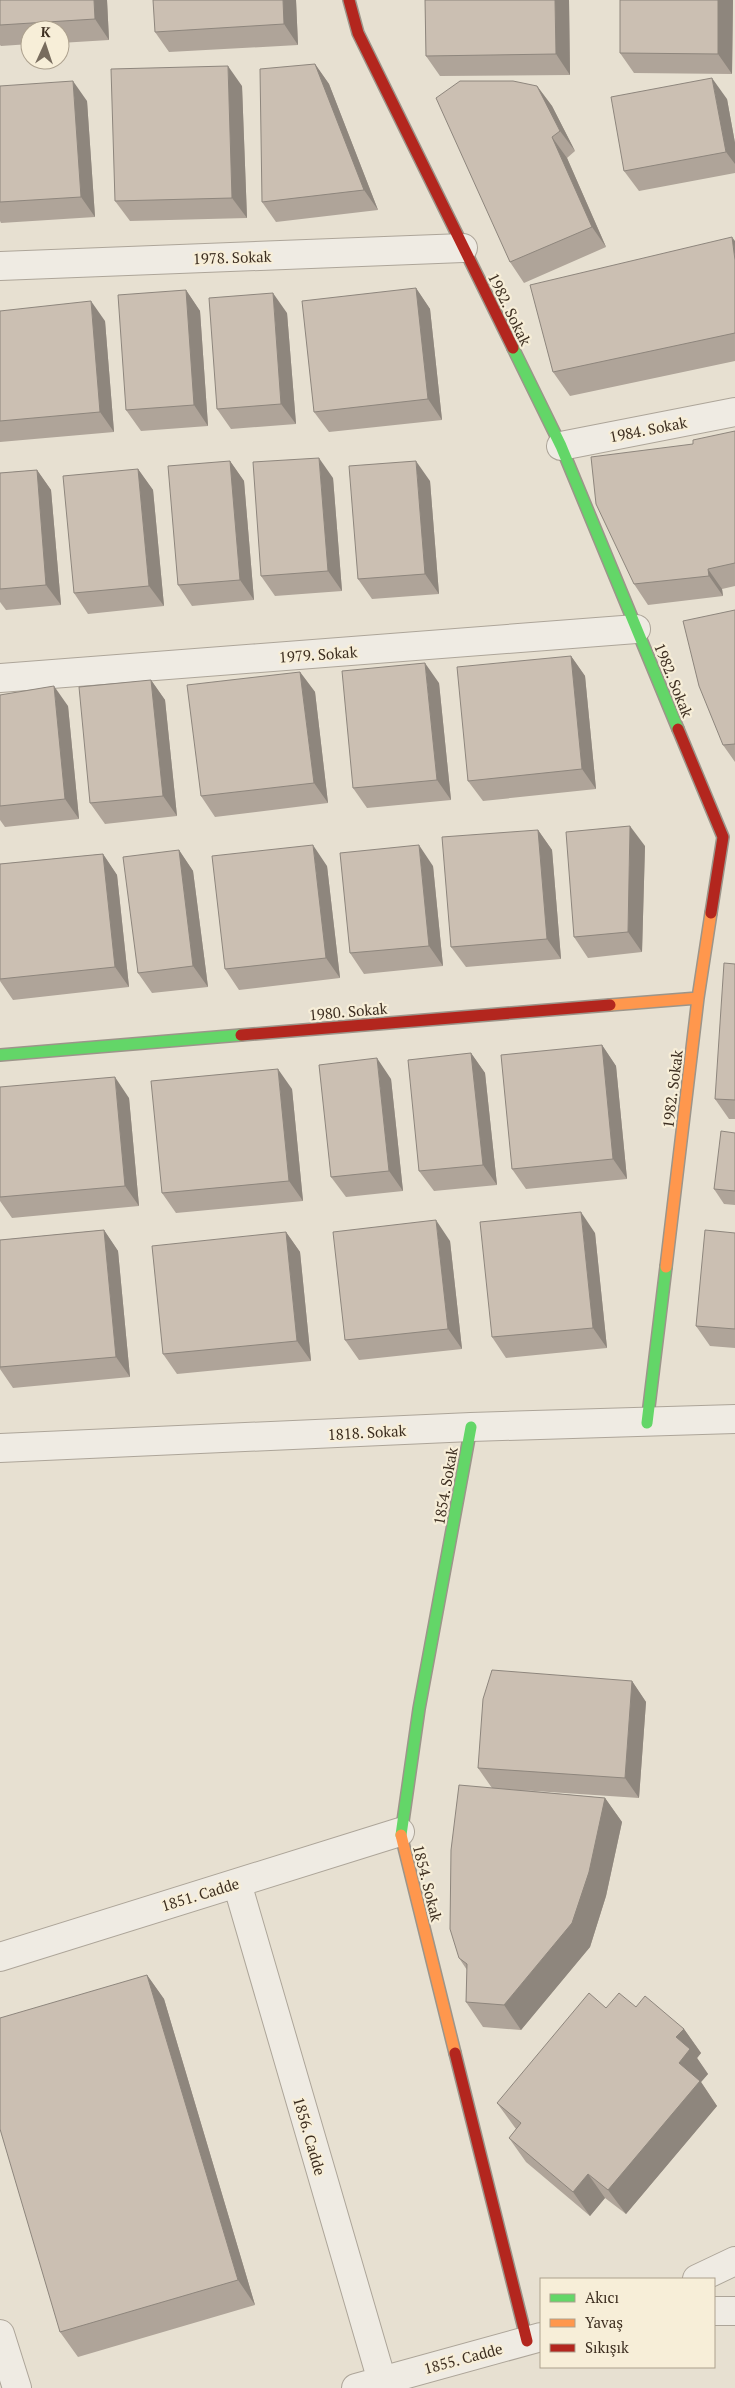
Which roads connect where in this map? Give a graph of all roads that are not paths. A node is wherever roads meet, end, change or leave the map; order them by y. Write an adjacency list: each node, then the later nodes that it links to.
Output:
1 (349, 0): 2 (street, 1982. Sokak)
2 (464, 248): 3 (street, 1978. Sokak); 5 (street, 1982. Sokak)
3 (0, 266)
4 (735, 412): 5 (street, 1984. Sokak)
5 (561, 446): 6 (street, 1982. Sokak)
6 (636, 629): 7 (street, 1979. Sokak); 8 (street, 1982. Sokak)
7 (0, 678)
8 (729, 837): 9 (street, 1982. Sokak)
9 (698, 998): 10 (street, 1980. Sokak); 12 (street, 1982. Sokak)
10 (0, 1055)
11 (735, 1419): 12 (street, 1818. Sokak)
12 (646, 1423): 13 (street, 1818. Sokak)
13 (471, 1427): 14 (street, 1818. Sokak); 15 (street, 1854. Sokak)
14 (0, 1448)
15 (400, 1832): 16 (street, 1851. Cadde); 23 (street, 1854. Sokak)
16 (237, 1883): 17 (street, 1851. Cadde); 24 (street, 1856. Cadde)
17 (0, 1957)
18 (735, 2261): 19 (street)
19 (699, 2278)
20 (715, 2311): 21 (street)
21 (735, 2311)
22 (0, 2334): 25 (street)
23 (534, 2339): 24 (street, 1855. Cadde)
24 (374, 2386)
25 (17, 2388)

